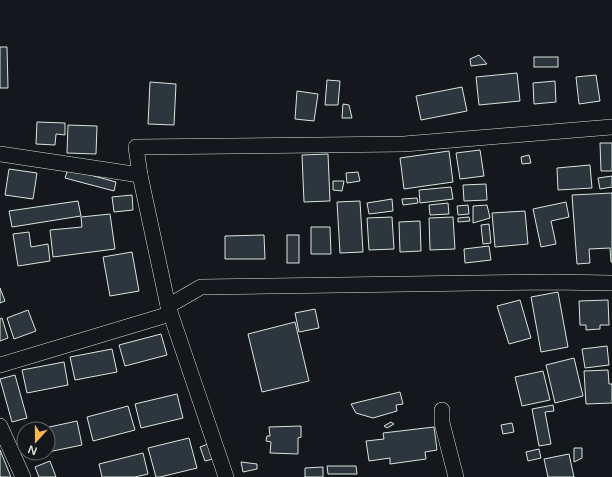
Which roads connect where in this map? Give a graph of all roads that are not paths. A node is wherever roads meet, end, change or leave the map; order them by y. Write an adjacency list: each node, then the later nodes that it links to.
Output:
1 (612, 128): 3 (street)
2 (0, 154): 3 (street)
3 (140, 175): 5 (street)
4 (612, 283): 5 (street)
5 (169, 310): 6 (street); 10 (street)
6 (0, 366)
7 (442, 410): 11 (street)
8 (0, 426): 9 (street)
9 (23, 477)
10 (226, 477)
11 (456, 477)

